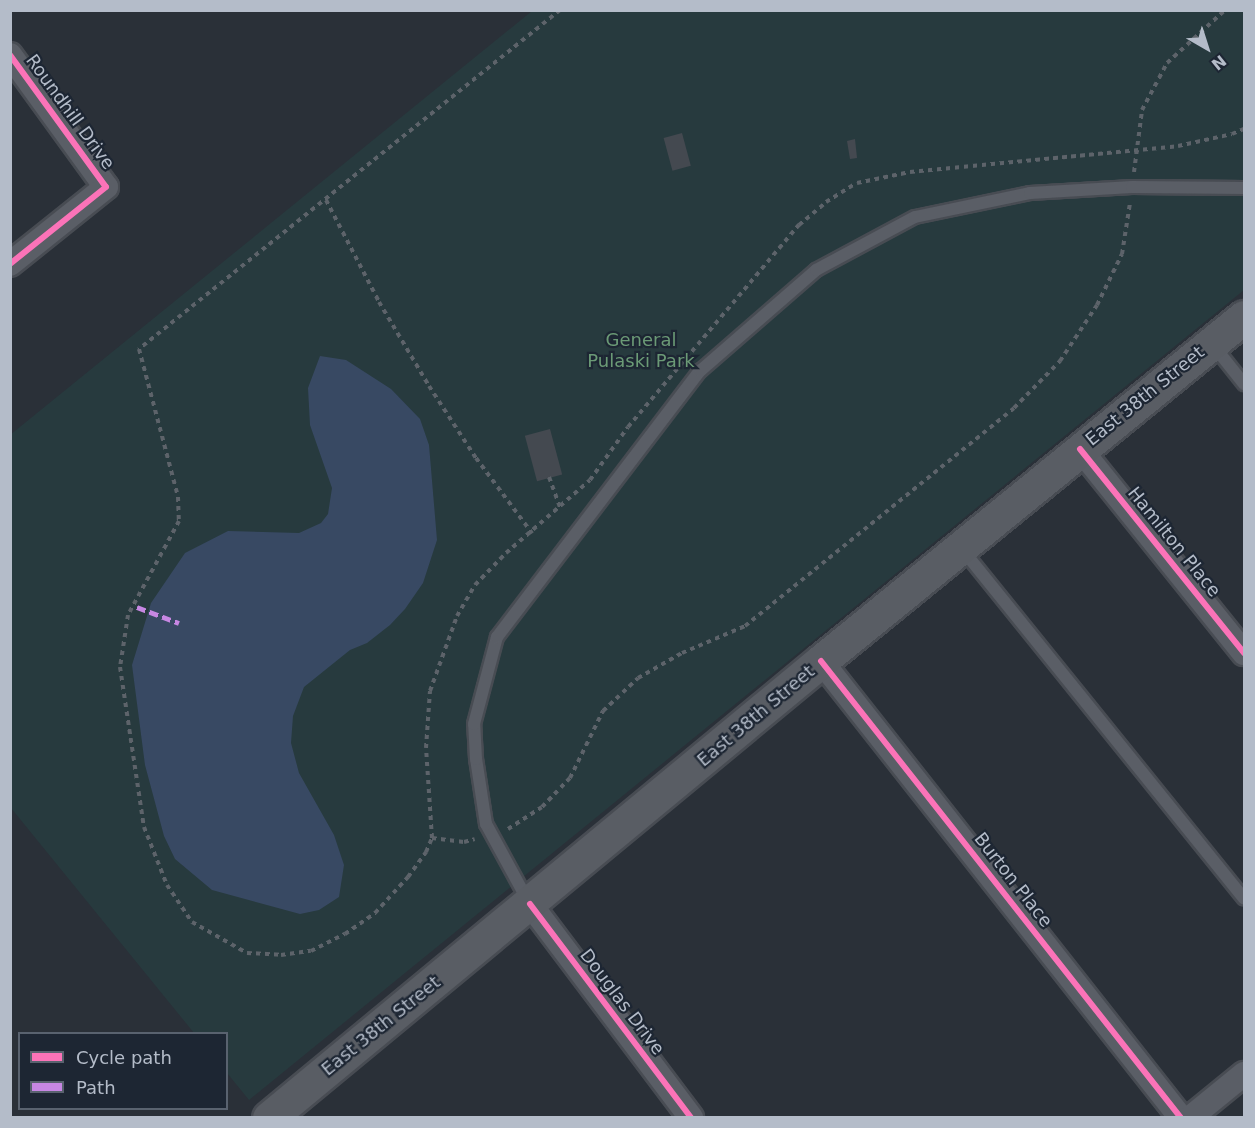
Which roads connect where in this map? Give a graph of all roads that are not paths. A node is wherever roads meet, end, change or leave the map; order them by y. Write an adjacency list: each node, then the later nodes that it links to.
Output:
1 (10, 56): 3 (street, Roundhill Drive)
2 (1245, 188): 12 (lane)
3 (10, 264)
4 (1245, 317): 5 (main road, East 38th Street)
5 (1212, 343): 6 (lane); 7 (main road, East 38th Street)
6 (1245, 384)
7 (1080, 448): 8 (main road, East 38th Street); 9 (street, Hamilton Place)
8 (960, 547): 10 (main road, East 38th Street); 11 (lane)
9 (1245, 653)
10 (821, 661): 12 (main road, East 38th Street); 16 (street, Burton Place)
11 (1245, 898)
12 (530, 904): 14 (main road, East 38th Street); 15 (street, Douglas Drive)
13 (1245, 1074): 17 (street)
14 (269, 1118)
15 (691, 1118)
16 (1181, 1118)
17 (1190, 1118)

